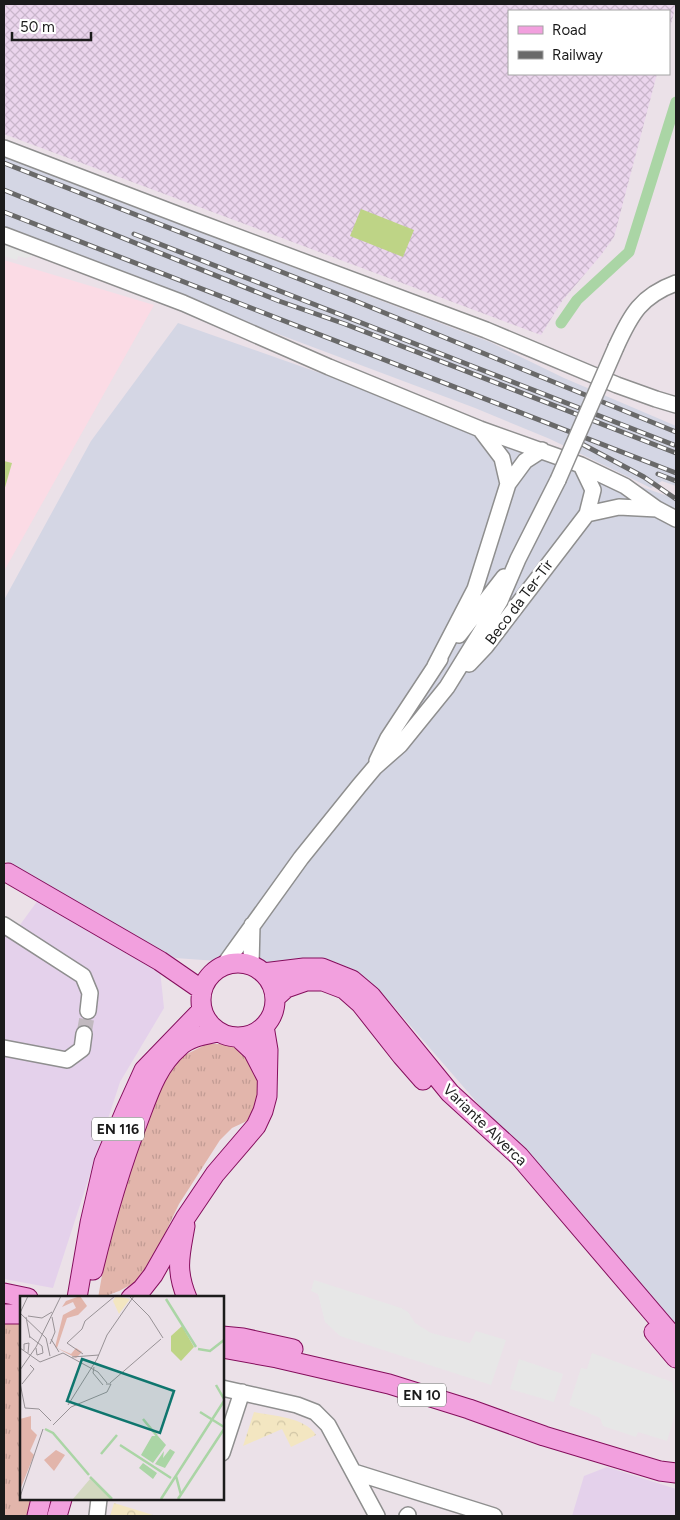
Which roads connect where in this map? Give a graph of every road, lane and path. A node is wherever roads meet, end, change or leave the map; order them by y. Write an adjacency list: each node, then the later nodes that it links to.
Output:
1 (4, 148): 4 (street)
2 (4, 235): 5 (street)
3 (676, 284): 12 (street, bridge)
4 (676, 405)
5 (480, 429): 6 (street); 8 (street)
6 (542, 450): 7 (street); 8 (street)
7 (581, 466): 9 (street); 10 (street, Beco da Ter-Tir)
8 (508, 484): 13 (street)
9 (657, 509): 10 (street); 11 (street)
10 (586, 514): 14 (street, Beco da Ter-Tir)
11 (676, 519)
12 (518, 558): 13 (street); 14 (street)
13 (435, 666): 15 (street)
14 (447, 687): 15 (street)
15 (375, 767): 17 (street)
16 (5, 870): 19 (main road)
17 (252, 925): 20 (street); 21 (street)
18 (5, 927): 25 (street)
19 (173, 969): 20 (main road); 22 (main road)
20 (219, 969): 21 (main road); 22 (main road)
21 (257, 969): 23 (main road); 47 (main road, Variante Alverca)
22 (202, 990): 24 (main road)
23 (275, 998): 26 (main road); 49 (main road, Variante Alverca)
24 (202, 1010): 27 (main road); 33 (main road, EN 116)
25 (88, 1011)
26 (264, 1026): 29 (main road); 31 (main road)
27 (218, 1032): 29 (main road, EN 116); 33 (main road, EN 116)
28 (84, 1034): 30 (street)
29 (238, 1037): 31 (main road)
30 (4, 1048)
31 (267, 1079): 32 (main road)
32 (186, 1217): 38 (main road); 39 (main road)
33 (86, 1274): 36 (main road, EN 116); 37 (main road, EN 116)
34 (4, 1293): 35 (main road)
35 (20, 1296)
36 (78, 1296)
37 (88, 1296)
38 (133, 1296)
39 (186, 1296)
40 (4, 1306): 41 (main road)
41 (20, 1309)
42 (4, 1314): 43 (main road)
43 (20, 1314)
44 (224, 1330): 46 (main road)
45 (224, 1336): 46 (main road, EN 10)
46 (243, 1338): 53 (main road, EN 10)
47 (676, 1340)
48 (224, 1348): 53 (main road, EN 10)
49 (676, 1358)
50 (224, 1388): 51 (street)
51 (242, 1392): 52 (street); 54 (street)
52 (224, 1447)
53 (616, 1457): 55 (main road, EN 10)
54 (354, 1472): 63 (street); 64 (street)
55 (671, 1475)
56 (42, 1500): 60 (main road)
57 (54, 1500): 61 (main road)
58 (62, 1500): 61 (main road)
59 (99, 1500): 62 (street)
60 (37, 1516)
61 (55, 1516)
62 (97, 1516)
63 (377, 1516)
64 (494, 1516)

